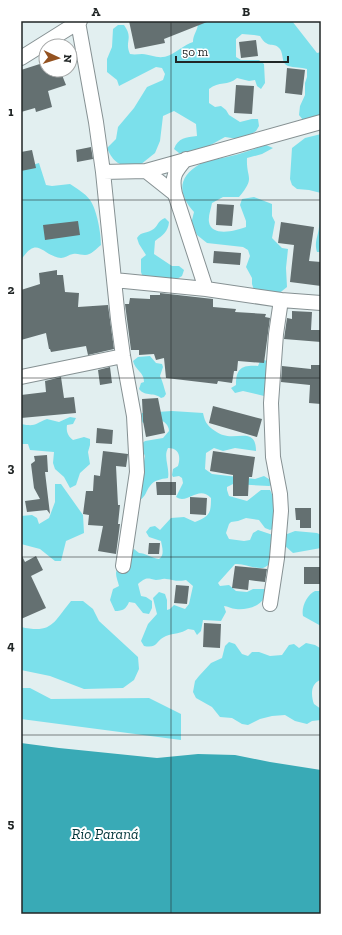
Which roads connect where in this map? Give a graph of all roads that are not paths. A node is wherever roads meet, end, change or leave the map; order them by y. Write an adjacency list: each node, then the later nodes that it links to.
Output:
1 (79, 22): 2 (street); 6 (street)
2 (21, 58)
3 (321, 122): 4 (street)
4 (186, 159): 5 (street); 7 (street)
5 (146, 171): 6 (street); 7 (street)
6 (103, 172): 8 (street)
7 (175, 194): 9 (street)
8 (114, 280): 9 (street); 12 (street)
9 (206, 289): 10 (street)
10 (281, 300): 11 (street); 15 (street)
11 (321, 303)
12 (123, 356): 13 (street); 14 (street)
13 (21, 377)
14 (123, 566)
15 (270, 604)

